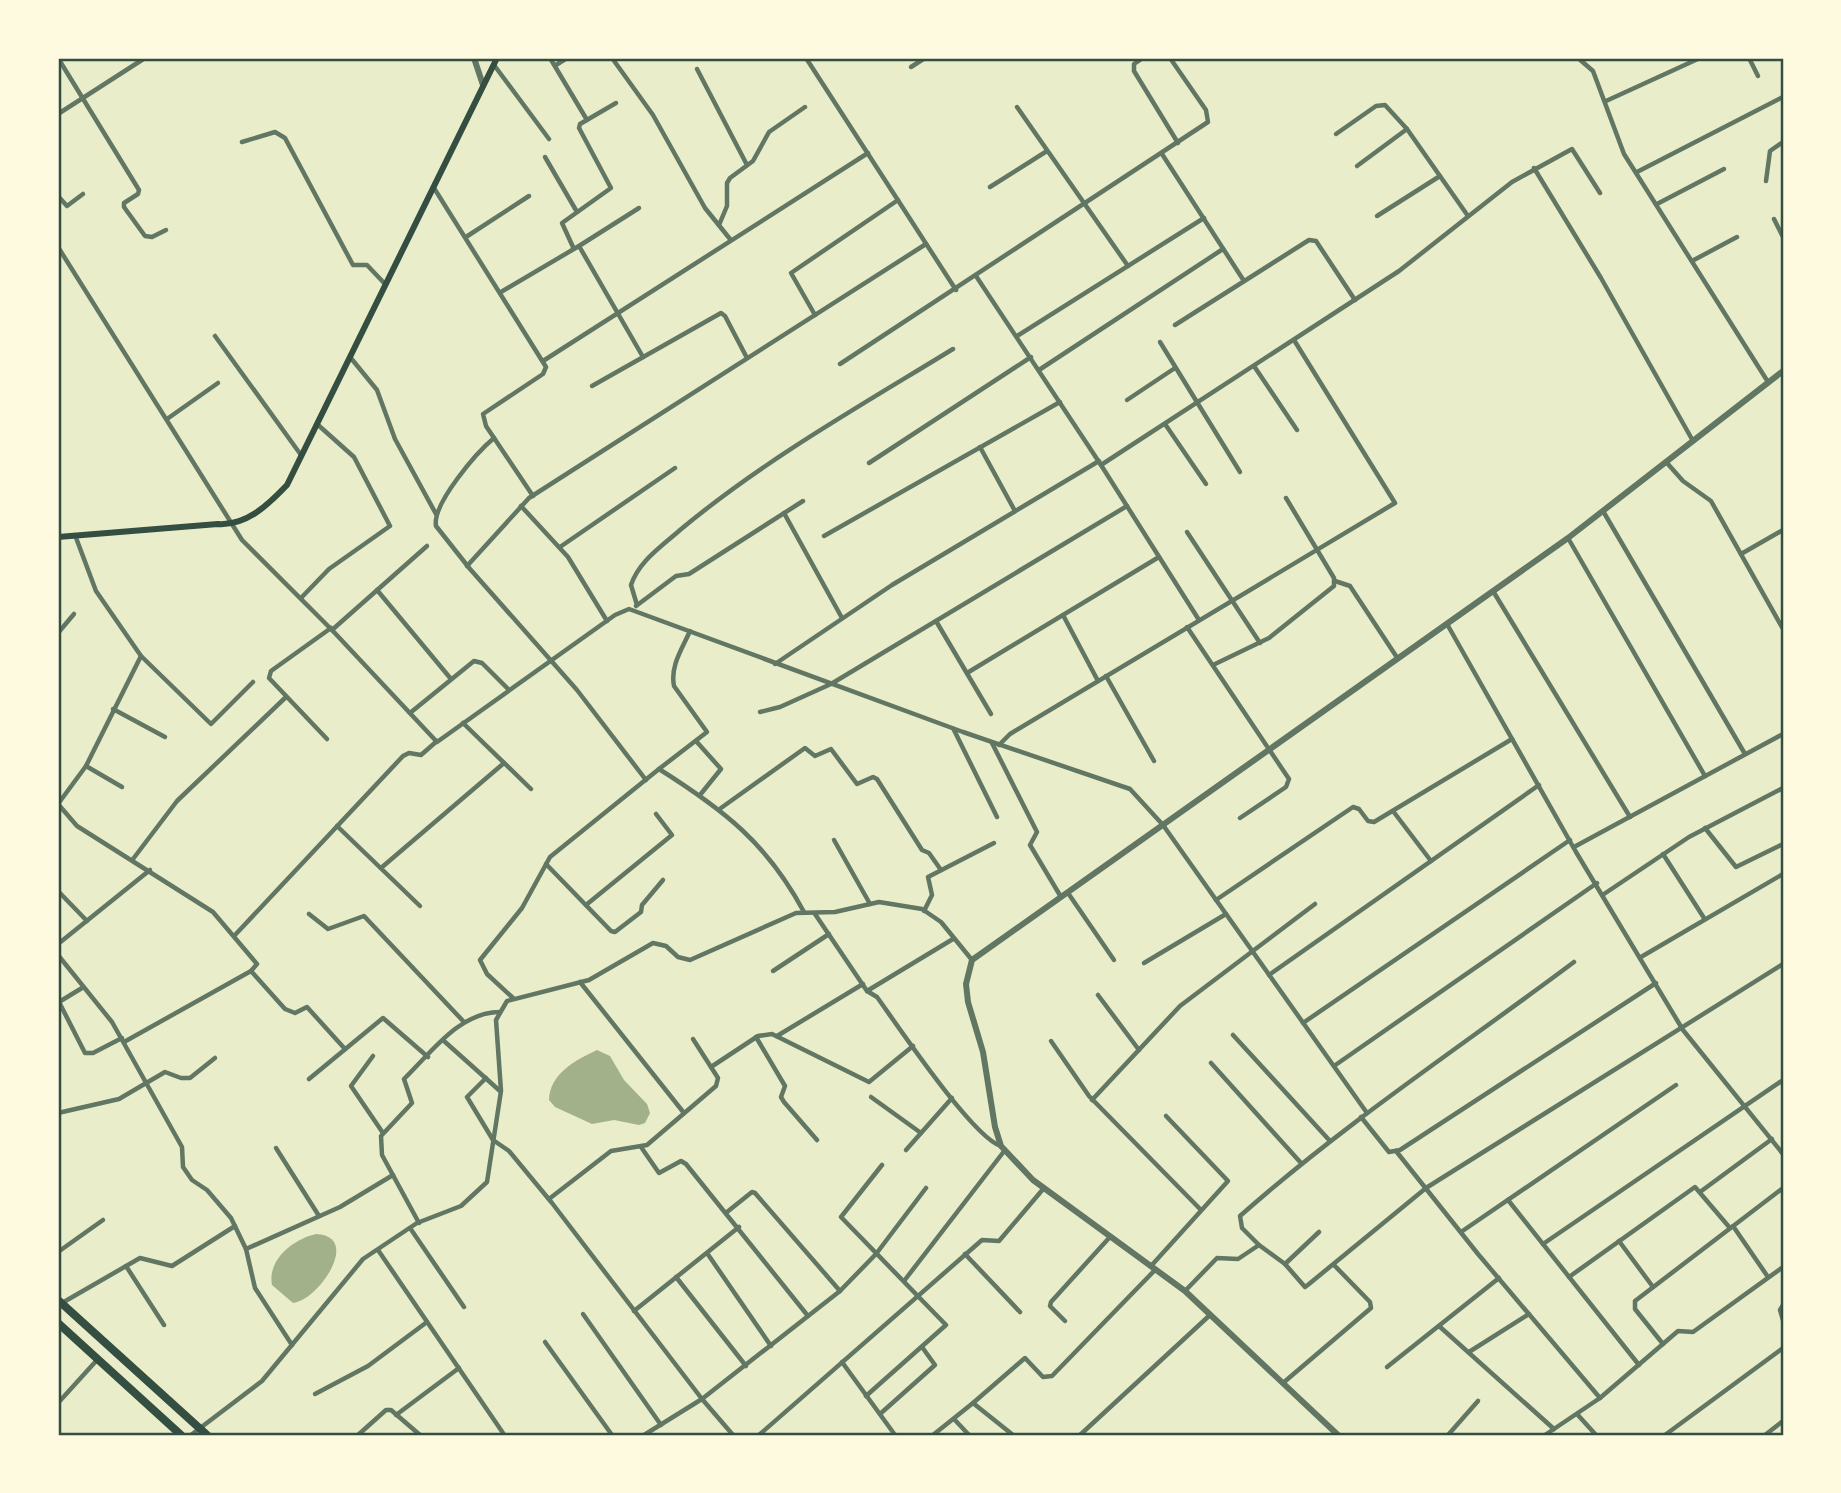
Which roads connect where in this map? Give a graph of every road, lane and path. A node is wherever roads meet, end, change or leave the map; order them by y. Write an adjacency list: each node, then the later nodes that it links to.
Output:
1 (58, 58): 21 (street)
2 (145, 58): 21 (street)
3 (474, 58): 19 (street)
4 (550, 58): 15 (street)
5 (567, 58): 15 (street)
6 (612, 58): 60 (street)
7 (806, 58): 35 (street)
8 (925, 58): 16 (street)
9 (1143, 58): 33 (street)
10 (1170, 58): 33 (street)
11 (1578, 58): 22 (street)
12 (1700, 58): 22 (street)
13 (1749, 58): 18 (street)
14 (495, 61): 19 (main road); 30 (street)
15 (556, 65): 27 (street)
16 (911, 67)
17 (697, 69): 38 (street)
18 (1758, 76)
19 (483, 85): 45 (main road)
20 (1783, 97): 42 (street)
21 (81, 98): 26 (street); 61 (street)
22 (1606, 102): 42 (street)
23 (616, 103): 27 (street)
24 (805, 107): 38 (street)
25 (1017, 107): 34 (street)
26 (58, 114)
27 (587, 120): 55 (street)
28 (1408, 130): 29 (street); 39 (street); 43 (street)
29 (1336, 134)
30 (549, 139)
31 (242, 142): 74 (street)
32 (1783, 142): 44 (street)
33 (1178, 143): 36 (street)
34 (1047, 151): 46 (street); 52 (street)
35 (868, 153): 51 (street); 65 (street)
36 (1162, 154): 52 (street); 58 (street)
37 (545, 157): 55 (street)
38 (747, 165): 60 (street)
39 (1357, 166)
40 (1534, 167): 47 (street); 57 (street); 107 (street)
41 (1724, 169): 53 (street)
42 (1637, 172): 53 (street)
43 (1440, 176): 56 (street); 57 (street)
44 (1766, 181)
45 (433, 187): 62 (street); 74 (main road)
46 (990, 187)
47 (1600, 192)
48 (83, 194): 49 (street)
49 (58, 196)
50 (529, 197): 62 (street)
51 (898, 200): 66 (street); 79 (street)
52 (1084, 203): 71 (street); 72 (street)
53 (1657, 204): 70 (street)
54 (639, 208): 67 (street)
55 (577, 212): 67 (street)
56 (1377, 216)
57 (1468, 216): 77 (street)
58 (1203, 218): 69 (street); 71 (street)
59 (1774, 219): 64 (street)
60 (719, 225): 65 (street)
61 (166, 230)
62 (466, 237): 76 (street)
63 (1737, 237): 70 (street)
64 (1783, 237)
65 (730, 239): 78 (street)
66 (926, 244): 75 (street); 79 (street)
67 (576, 246): 76 (street); 78 (street)
68 (58, 247): 102 (street)
69 (1223, 249): 73 (street); 94 (street)
70 (1692, 261): 97 (street)
71 (1128, 266): 81 (street)
72 (976, 276): 75 (street); 81 (street)
73 (1244, 281): 77 (street); 80 (street)
74 (384, 284): 86 (main road)
75 (956, 290): 91 (street)
76 (501, 292): 90 (street)
77 (1355, 300): 83 (street)
78 (617, 311): 87 (street); 90 (street)
79 (815, 315): 89 (street)
80 (1175, 325)
81 (1017, 336): 88 (street)
82 (215, 337): 109 (street)
83 (1294, 340): 92 (street); 134 (street)
84 (1160, 342): 93 (street)
85 (953, 349): 143 (street)
86 (349, 355): 103 (main road); 124 (street)
87 (643, 357): 89 (street); 98 (street)
88 (1031, 357): 94 (street); 110 (street)
89 (747, 358): 116 (street)
90 (543, 361): 106 (street)
91 (840, 364)
92 (1254, 366): 101 (street); 105 (street)
93 (1175, 368): 99 (street); 101 (street)
94 (1039, 370): 100 (street)
95 (1783, 371): 97 (street)
96 (218, 383): 102 (street)
97 (1769, 383): 107 (street)
98 (592, 386)
99 (1127, 400)
100 (1060, 402): 108 (street); 111 (street)
101 (1197, 403): 104 (street); 114 (street)
102 (167, 419): 125 (street)
103 (316, 424): 109 (main road); 141 (street)
104 (1165, 424): 111 (street); 115 (street)
105 (1297, 430)
106 (494, 438): 116 (street); 124 (street)
107 (1694, 442): 112 (street)
108 (980, 447): 121 (street); 129 (street)
109 (301, 455): 125 (main road)
110 (869, 463)
111 (1100, 463): 120 (street); 121 (street)
112 (1667, 463): 122 (street); 135 (street)
113 (675, 468): 133 (street)
114 (1240, 472)
115 (1206, 484)
116 (533, 496): 119 (street)
117 (1286, 498): 134 (street)
118 (803, 501): 123 (street)
119 (521, 506): 133 (street); 137 (street)
120 (1127, 506): 136 (street); 150 (street)
121 (1015, 511): 147 (street)
122 (1603, 511): 131 (street); 186 (street)
123 (784, 513): 143 (street); 147 (street)
124 (436, 515): 137 (street)
125 (234, 525): 128 (main road); 141 (street)
126 (1783, 530): 135 (street)
127 (1186, 533): 142 (street)
128 (75, 535): 130 (main road); 158 (street)
129 (824, 536)
130 (58, 537)
131 (1567, 538): 140 (street); 191 (street)
132 (427, 546): 139 (street)
133 (560, 547): 149 (street)
134 (1318, 550): 138 (street); 142 (street)
135 (1741, 554): 154 (street)
136 (1159, 557): 146 (street); 148 (street)
137 (467, 566): 160 (street)
138 (1335, 581): 157 (street); 159 (street)
139 (377, 590): 153 (street); 165 (street)
140 (1493, 591): 151 (street); 203 (street)
141 (301, 598): 153 (street)
142 (1233, 600): 148 (street); 157 (street)
143 (637, 606): 144 (street)
144 (631, 610): 149 (street); 155 (street)
145 (75, 614): 156 (street)
146 (1063, 615): 163 (street); 166 (street)
147 (842, 618): 161 (street)
148 (1199, 620): 152 (street)
149 (607, 621): 160 (street)
150 (936, 621): 163 (street); 168 (street)
151 (1447, 624): 159 (street); 179 (street)
152 (1187, 627): 162 (street); 164 (street)
153 (332, 629): 170 (street); 173 (street)
154 (1783, 629)
155 (690, 631): 161 (street); 182 (street)
156 (58, 634)
157 (1260, 643): 162 (street)
158 (141, 656): 167 (street); 171 (street)
159 (1398, 659): 185 (street)
160 (552, 660): 169 (street); 192 (street)
161 (775, 664): 168 (street)
162 (1213, 665): 185 (street)
163 (967, 673): 174 (street)
164 (1106, 676): 166 (street); 187 (street)
165 (451, 679): 169 (street); 173 (street)
166 (1097, 681): 184 (street)
167 (253, 682)
168 (831, 684): 172 (street); 176 (street)
169 (509, 690): 175 (street)
170 (286, 697): 180 (street); 214 (street)
171 (113, 709): 178 (street); 189 (street)
172 (760, 712)
173 (410, 713): 181 (street)
174 (991, 715)
175 (463, 723): 181 (street); 188 (street)
176 (953, 729): 183 (street); 202 (street)
177 (1783, 734): 186 (street)
178 (165, 737)
179 (1512, 738): 193 (street); 200 (street)
180 (327, 740)
181 (437, 741): 206 (street)
182 (696, 741): 190 (street); 197 (street)
183 (991, 742): 184 (street); 226 (street)
184 (999, 745): 205 (street)
185 (1270, 749): 204 (street); 205 (street)
186 (1745, 754): 191 (street)
187 (1154, 761)
188 (504, 763): 196 (street); 217 (street)
189 (86, 766): 194 (street); 198 (street)
190 (659, 769): 192 (street); 197 (street)
191 (1705, 776): 203 (street)
192 (646, 780): 216 (street)
193 (1539, 785): 209 (street); 215 (street)
194 (122, 788)
195 (1783, 788): 207 (street)
196 (531, 789)
197 (700, 794): 199 (street)
198 (58, 804): 214 (street)
199 (720, 808): 219 (street); 233 (street)
200 (1393, 811): 215 (street); 227 (street)
201 (656, 814): 230 (street)
202 (997, 817)
203 (1630, 817): 212 (street)
204 (1240, 818)
205 (1163, 825): 224 (street); 227 (street)
206 (337, 826): 217 (street); 240 (street)
207 (1705, 828): 211 (street); 213 (street)
208 (834, 841): 228 (street)
209 (1570, 841): 212 (street); 264 (street)
210 (994, 844): 219 (street)
211 (1783, 844)
212 (1573, 847): 222 (street)
213 (1663, 854): 225 (street); 237 (street)
214 (133, 859): 218 (street)
215 (1431, 861): 253 (street)
216 (546, 864): 230 (street); 260 (street)
217 (381, 868): 231 (street)
218 (150, 870): 238 (street); 240 (street)
219 (941, 870): 232 (street)
220 (1783, 874): 237 (street)
221 (663, 880): 230 (street)
222 (1597, 883): 225 (street); 280 (street)
223 (58, 891): 238 (street)
224 (1068, 892): 226 (street); 247 (street)
225 (1604, 894): 245 (street)
226 (1061, 897): 246 (street)
227 (1216, 900): 235 (street)
228 (870, 904): 232 (street); 234 (street)
229 (1315, 904): 243 (street)
230 (586, 905)
231 (420, 906)
232 (924, 911): 241 (street)
233 (804, 912): 234 (street); 254 (street)
234 (816, 914): 239 (street)
235 (1226, 914): 243 (street); 249 (street)
236 (309, 915): 263 (street)
237 (1704, 919): 245 (street)
238 (87, 921): 242 (street)
239 (829, 934): 252 (street); 256 (street)
240 (235, 935): 251 (street)
241 (953, 939): 246 (street); 258 (street)
242 (58, 944)
243 (1252, 950): 253 (street); 275 (street)
244 (58, 955): 257 (street)
245 (1641, 957): 255 (street)
246 (972, 960): 305 (street)
247 (1114, 960)
248 (1574, 962): 294 (street)
249 (1144, 963)
250 (1783, 964): 265 (street)
251 (251, 971): 270 (street); 274 (street)
252 (773, 971)
253 (1269, 975): 264 (street)
254 (580, 982): 260 (street); 293 (street)
255 (1656, 983): 265 (street); 307 (street)
256 (863, 984): 258 (street); 267 (street)
257 (82, 988): 261 (street); 270 (street)
258 (867, 991): 273 (street)
259 (1098, 995): 275 (street)
260 (513, 998): 262 (street)
261 (58, 1002): 270 (street)
262 (499, 1012): 263 (street); 287 (street)
263 (464, 1022): 271 (street)
264 (1303, 1023): 280 (street)
265 (1681, 1027): 291 (street); 314 (street)
266 (1233, 1035): 302 (street)
267 (778, 1036): 268 (street); 273 (street)
268 (756, 1037): 281 (street); 301 (street)
269 (692, 1039): 281 (street)
270 (123, 1040): 285 (street)
271 (444, 1041): 277 (street); 282 (street)
272 (1051, 1041): 290 (street)
273 (913, 1045): 289 (street)
274 (345, 1049): 277 (street); 283 (street)
275 (1139, 1050): 290 (street)
276 (373, 1056): 297 (street)
277 (428, 1056): 297 (street)
278 (215, 1058): 285 (street)
279 (1211, 1063): 309 (street)
280 (1334, 1066): 294 (street)
281 (711, 1067): 293 (street)
282 (485, 1078): 287 (street); 300 (street)
283 (309, 1079)
284 (1783, 1080): 291 (street)
285 (146, 1083): 292 (street); 324 (street)
286 (1676, 1085): 318 (street)
287 (501, 1091): 300 (street)
288 (871, 1097): 298 (street)
289 (952, 1098): 298 (street); 305 (street)
290 (1092, 1100): 319 (street)
291 (1746, 1105): 299 (street); 332 (street)
292 (58, 1113)
293 (684, 1113): 303 (street)
294 (1367, 1113): 296 (street)
295 (1166, 1116): 319 (street)
296 (1362, 1117): 302 (street); 307 (street)
297 (383, 1133): 311 (street)
298 (921, 1133): 306 (street)
299 (1772, 1139): 308 (street); 316 (street)
300 (493, 1140): 317 (street); 323 (street)
301 (817, 1140)
302 (1330, 1141): 309 (street)
303 (640, 1147): 317 (street); 320 (street)
304 (276, 1148): 321 (street)
305 (1003, 1148): 313 (street); 349 (street)
306 (906, 1150)
307 (1396, 1151): 314 (street)
308 (1783, 1154)
309 (1301, 1163): 333 (street)
310 (881, 1165): 338 (street)
311 (393, 1175): 321 (street); 323 (street)
312 (926, 1188): 338 (street)
313 (1044, 1188): 330 (street); 339 (street)
314 (1426, 1188): 329 (street); 341 (street)
315 (1783, 1188): 326 (street)
316 (1700, 1192): 326 (street); 331 (street)
317 (549, 1199): 357 (street)
318 (1508, 1200): 329 (street); 332 (street)
319 (1201, 1210): 344 (street)
320 (727, 1212): 325 (street); 351 (street)
321 (319, 1216): 334 (street)
322 (103, 1220): 336 (street)
323 (419, 1224): 327 (street)
324 (235, 1226): 334 (street); 342 (street)
325 (739, 1227): 337 (street); 362 (street)
326 (1732, 1227): 348 (street); 350 (street)
327 (410, 1228): 335 (street); 356 (street)
328 (1319, 1231): 340 (street)
329 (1461, 1232): 347 (street)
330 (1109, 1238): 344 (street); 364 (street)
331 (1619, 1241): 346 (street); 350 (street)
332 (1543, 1244): 346 (street)
333 (1259, 1245): 340 (street); 352 (street)
334 (246, 1249): 371 (street)
335 (378, 1250): 365 (street); 371 (street)
336 (58, 1252)
337 (707, 1253): 345 (street); 372 (street)
338 (876, 1254): 349 (street); 351 (street)
339 (965, 1255): 353 (street); 358 (street)
340 (1285, 1264): 341 (street)
341 (1334, 1265): 382 (street)
342 (126, 1266): 354 (street); 367 (street)
343 (1783, 1267): 348 (street)
344 (1153, 1268): 352 (street); 389 (street)
345 (676, 1277): 357 (street); 379 (street)
346 (1569, 1277): 378 (street)
347 (1499, 1278): 360 (street); 368 (street)
348 (1768, 1278): 370 (street)
349 (904, 1281): 353 (street)
350 (1653, 1286): 370 (street)
351 (839, 1291): 362 (street)
352 (1185, 1291): 361 (street)
353 (919, 1295): 373 (street); 377 (street)
354 (60, 1302): 396 (highway)
355 (1783, 1305): 363 (street)
356 (464, 1307)
357 (634, 1311): 386 (street)
358 (1020, 1312)
359 (583, 1314): 395 (street)
360 (1530, 1314): 375 (street); 385 (street)
361 (1210, 1315): 382 (street); 412 (street)
362 (808, 1316): 372 (street)
363 (1783, 1320)
364 (1065, 1321)
365 (427, 1322): 381 (street); 383 (street)
366 (58, 1323): 376 (highway)
367 (164, 1325)
368 (1439, 1326): 375 (street); 380 (street)
369 (545, 1342): 404 (street)
370 (1663, 1344): 378 (street)
371 (292, 1345): 396 (street)
372 (771, 1346): 379 (street)
373 (922, 1347): 384 (street); 390 (street)
374 (1783, 1348): 417 (street)
375 (1469, 1352): 397 (street)
376 (97, 1360): 388 (street); 399 (highway)
377 (842, 1362): 384 (street); 407 (street)
378 (1639, 1365): 385 (street)
379 (746, 1366): 386 (street)
380 (1387, 1367)
381 (459, 1368): 392 (street); 398 (street)
382 (1283, 1383): 413 (street)
383 (315, 1394)
384 (866, 1396): 390 (street)
385 (1600, 1398): 391 (street)
386 (702, 1399): 395 (street); 406 (street)
387 (1478, 1401): 414 (street)
388 (58, 1403)
389 (973, 1403): 393 (street); 411 (street)
390 (880, 1414): 408 (street)
391 (1577, 1414): 397 (street); 416 (street)
392 (396, 1415): 402 (street); 403 (street)
393 (954, 1419): 409 (street); 410 (street)
394 (1783, 1420): 418 (street)
395 (661, 1424): 405 (street)
396 (200, 1428): 400 (street); 401 (highway)
397 (1554, 1429): 415 (street)
398 (503, 1433)
399 (181, 1435)
400 (191, 1435)
401 (207, 1435)
402 (358, 1435)
403 (420, 1435)
404 (612, 1435)
405 (644, 1435)
406 (733, 1435)
407 (759, 1435)
408 (895, 1435)
409 (933, 1435)
410 (969, 1435)
411 (1013, 1435)
412 (1080, 1435)
413 (1338, 1435)
414 (1448, 1435)
415 (1545, 1435)
416 (1596, 1435)
417 (1665, 1435)
418 (1765, 1435)

